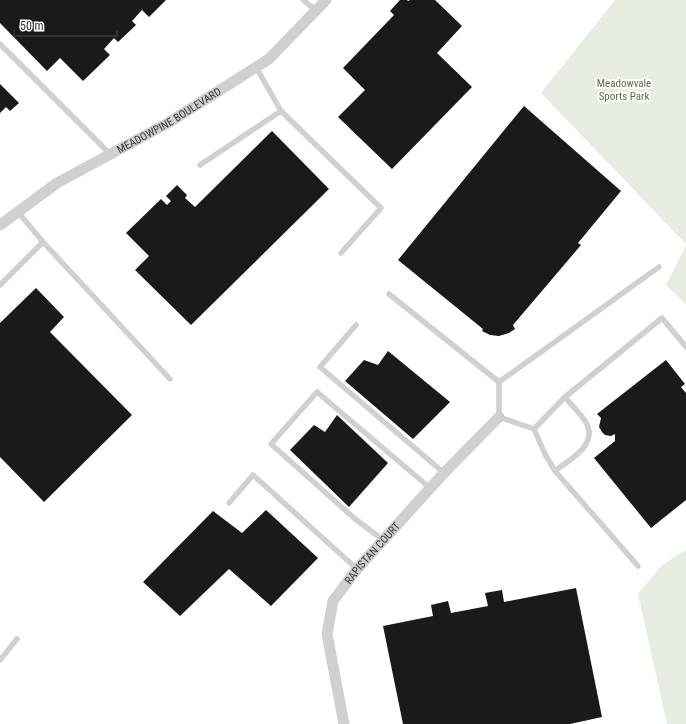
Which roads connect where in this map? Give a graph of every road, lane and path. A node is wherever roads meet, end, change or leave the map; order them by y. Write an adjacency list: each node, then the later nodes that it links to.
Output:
1 (303, 0): 3 (lane)
2 (326, 0): 3 (street, MEADOWPINE BOULEVARD)
3 (316, 10): 5 (street, MEADOWPINE BOULEVARD)
4 (0, 44): 7 (lane)
5 (256, 67): 6 (lane); 7 (street, MEADOWPINE BOULEVARD)
6 (281, 111): 8 (lane); 12 (lane)
7 (110, 154): 9 (street, MEADOWPINE BOULEVARD)
8 (200, 165)
9 (18, 212): 10 (street, MEADOWPINE BOULEVARD); 11 (lane)
10 (0, 225)
11 (43, 242): 14 (lane); 18 (lane)
12 (341, 253)
13 (659, 267): 19 (lane)
14 (0, 285)
15 (389, 294): 19 (lane)
16 (356, 325): 24 (lane)
17 (686, 348): 20 (lane)
18 (170, 379)
19 (499, 382): 21 (lane)
20 (565, 397): 22 (lane); 23 (lane)
21 (499, 417): 22 (lane); 24 (street, RAPISTAN COURT)
22 (534, 429): 23 (lane)
23 (555, 471): 28 (lane)
24 (444, 473): 25 (street, RAPISTAN COURT)
25 (430, 488): 27 (street, RAPISTAN COURT); 27 (lane)
26 (229, 504): 29 (lane)
27 (383, 540): 29 (street, RAPISTAN COURT)
28 (638, 566)
29 (357, 569): 32 (street, RAPISTAN COURT)
30 (17, 640): 31 (lane)
31 (0, 660)
32 (344, 724)

